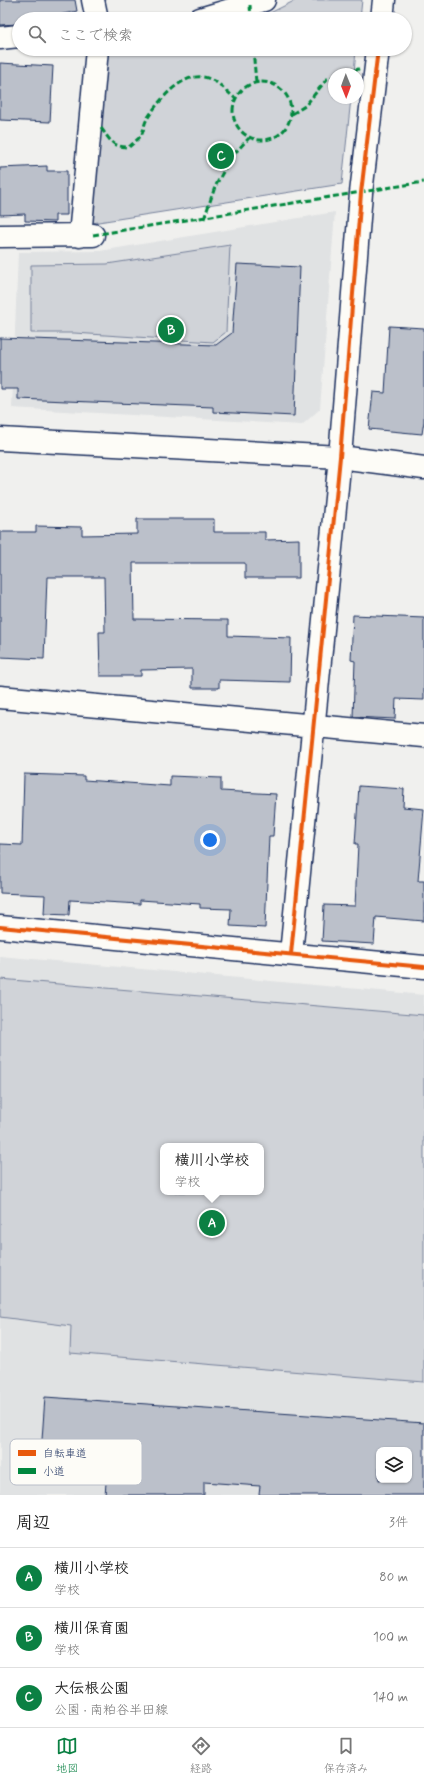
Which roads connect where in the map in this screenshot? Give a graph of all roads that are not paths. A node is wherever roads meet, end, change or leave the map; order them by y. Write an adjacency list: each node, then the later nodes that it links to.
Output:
1 (93, 0): 4 (street)
2 (264, 0): 5 (street)
3 (384, 0): 6 (street)
4 (96, 12)
5 (224, 12)
6 (383, 12)
7 (12, 37): 8 (street)
8 (0, 38)
9 (97, 56): 11 (street)
10 (377, 56): 13 (street)
11 (0, 236)
12 (0, 440): 13 (street)
13 (340, 458): 14 (street); 16 (street)
14 (424, 468)
15 (0, 697): 16 (street)
16 (312, 725): 17 (street); 19 (street)
17 (424, 736)
18 (0, 927): 19 (street)
19 (291, 954): 20 (street)
20 (424, 966)

